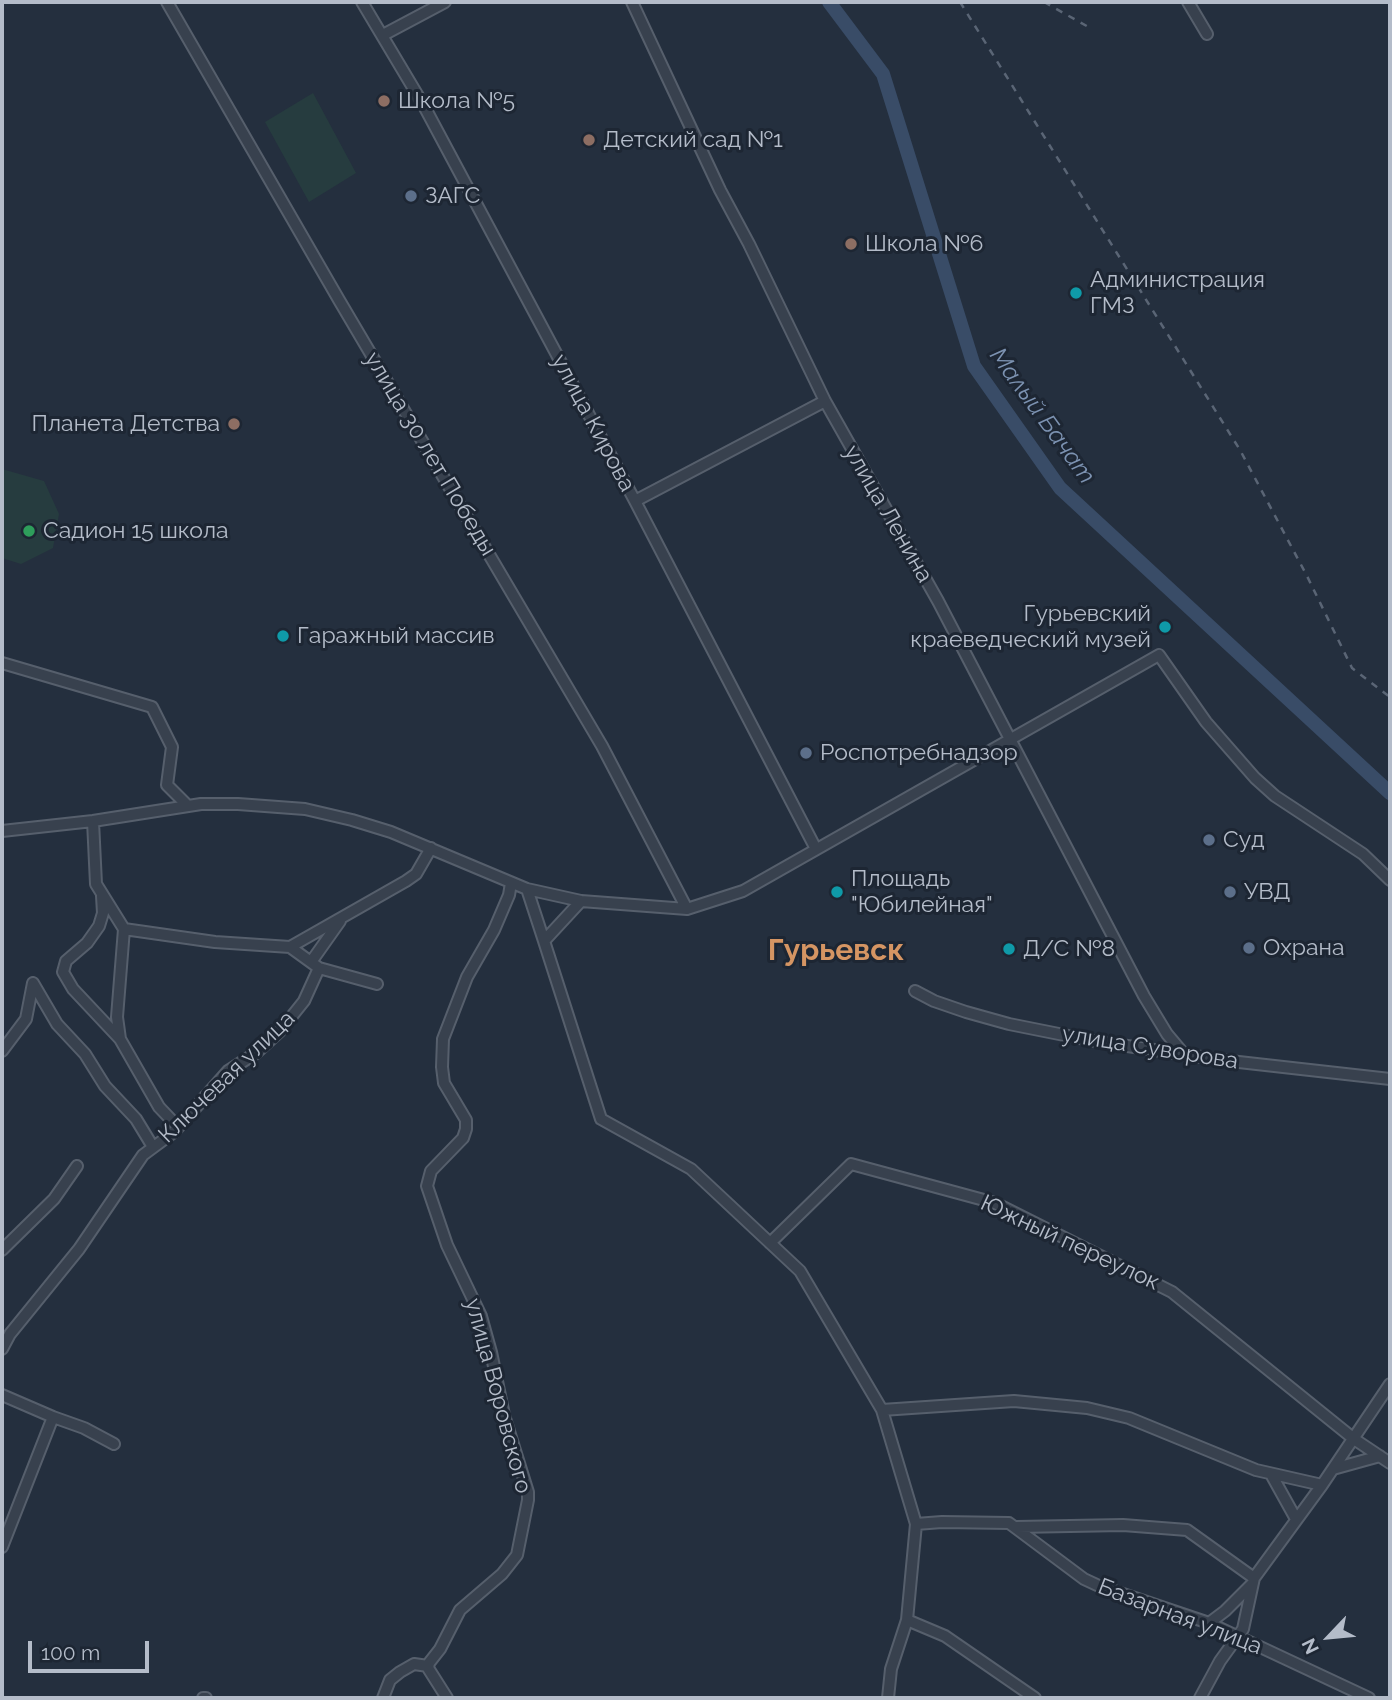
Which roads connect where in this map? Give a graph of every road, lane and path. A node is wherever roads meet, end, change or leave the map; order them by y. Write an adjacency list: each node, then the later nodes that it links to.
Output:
1 (167, 2): 22 (street, улица 30 лет Победы)
2 (362, 2): 7 (street, улица Кирова)
3 (445, 2): 7 (street)
4 (632, 2): 8 (street, улица Ленина)
5 (1188, 2): 6 (street)
6 (1208, 34)
7 (383, 35): 9 (street, улица Кирова)
8 (825, 401): 9 (street); 11 (street, улица Ленина)
9 (635, 500): 16 (street, улица Кирова)
10 (2, 663): 12 (street)
11 (1010, 739): 16 (street); 17 (street); 32 (street, улица Ленина)
12 (188, 806): 13 (street); 15 (street)
13 (93, 821): 14 (street); 20 (street)
14 (2, 831)
15 (431, 848): 18 (street); 23 (street)
16 (816, 849): 22 (street)
17 (1390, 880)
18 (511, 883): 19 (street); 59 (street, улица Воровского)
19 (527, 889): 21 (street); 25 (street)
20 (101, 894): 24 (street); 30 (street)
21 (581, 901): 22 (street); 25 (street)
22 (687, 909)
23 (342, 919): 26 (street); 27 (street, Ключевая улица)
24 (124, 929): 26 (street); 30 (street)
25 (544, 941): 37 (street)
26 (290, 947): 27 (street)
27 (315, 965): 28 (street); 34 (street, Ключевая улица)
28 (377, 984)
29 (915, 991): 32 (street, улица Суворова)
30 (120, 1039): 34 (street)
31 (2, 1051): 35 (street)
32 (1183, 1053): 33 (street, улица Суворова)
33 (1390, 1079)
34 (178, 1127): 35 (street, Ключевая улица)
35 (153, 1147): 39 (street, Ключевая улица)
36 (77, 1166): 38 (street)
37 (770, 1243): 42 (street); 44 (street, Южный переулок)
38 (2, 1250)
39 (2, 1349)
40 (1390, 1384): 44 (street)
41 (2, 1395): 43 (street)
42 (882, 1410): 49 (street); 52 (street)
43 (53, 1418): 45 (street); 54 (street)
44 (1354, 1439): 46 (street); 48 (street)
45 (114, 1444)
46 (1380, 1456): 47 (street); 48 (street)
47 (1390, 1463)
48 (1333, 1469): 50 (street)
49 (1271, 1474): 50 (street); 51 (street)
50 (1322, 1485): 51 (street)
51 (1296, 1519): 55 (street)
52 (916, 1524): 53 (street); 56 (street)
53 (1017, 1527): 55 (street); 57 (street, Базарная улица)
54 (2, 1546)
55 (1253, 1581): 57 (street); 58 (street)
56 (907, 1620): 62 (street); 63 (street)
57 (1209, 1623): 58 (street, Базарная улица)
58 (1238, 1637): 64 (street); 65 (street, Базарная улица)
59 (428, 1666): 60 (street); 61 (street)
60 (383, 1698)
61 (447, 1698)
62 (888, 1698)
63 (1035, 1698)
64 (1200, 1698)
65 (1368, 1698)

